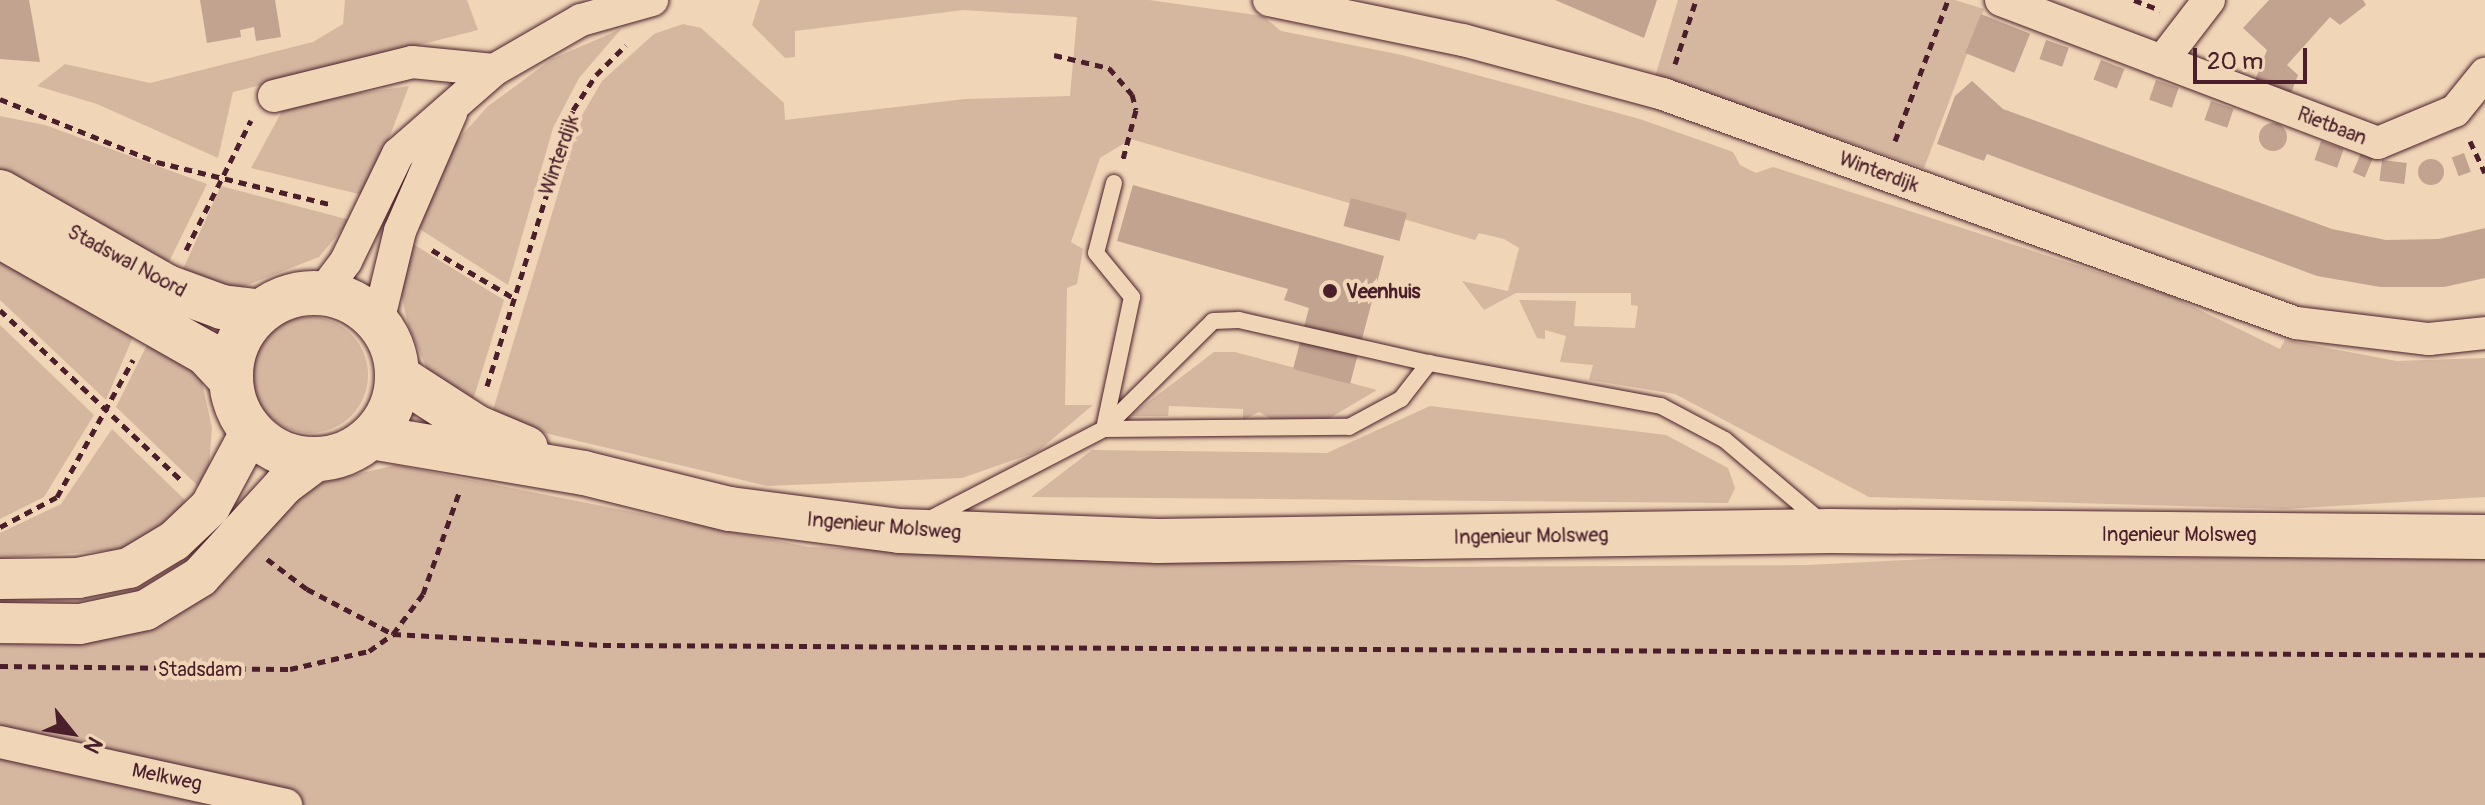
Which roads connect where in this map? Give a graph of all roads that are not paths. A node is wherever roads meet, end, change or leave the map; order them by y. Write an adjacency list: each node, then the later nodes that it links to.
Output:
1 (652, 0): 6 (street)
2 (1269, 0): 16 (street, Winterdijk)
3 (2001, 0): 5 (street, Rietbaan)
4 (2209, 0): 5 (street)
5 (2162, 61): 7 (street, Rietbaan)
6 (494, 70): 8 (street); 9 (street)
7 (2485, 74)
8 (274, 96)
9 (453, 110): 13 (street); 15 (street)
10 (1114, 183): 20 (lane)
11 (0, 192): 14 (main road, Stadswal Noord)
12 (0, 236): 19 (main road, Stadswal Noord)
13 (322, 293): 14 (main road); 15 (main road)
14 (260, 312): 19 (main road)
15 (378, 322): 18 (main road)
16 (2485, 333)
17 (1429, 363): 20 (lane); 20 (lane); 26 (lane)
18 (397, 376): 22 (main road); 24 (main road, Ingenieur Molsweg)
19 (230, 379): 21 (main road)
20 (1104, 429): 25 (lane)
21 (251, 431): 23 (main road); 28 (street)
22 (371, 437): 23 (main road); 24 (main road, Ingenieur Molsweg)
23 (319, 459): 29 (street)
24 (584, 473): 25 (main road, Ingenieur Molsweg)
25 (900, 531): 26 (main road, Ingenieur Molsweg)
26 (1831, 531): 27 (main road, Ingenieur Molsweg)
27 (2485, 537)
28 (0, 579)
29 (0, 623)
30 (0, 742): 31 (street, Melkweg)
31 (286, 805)

